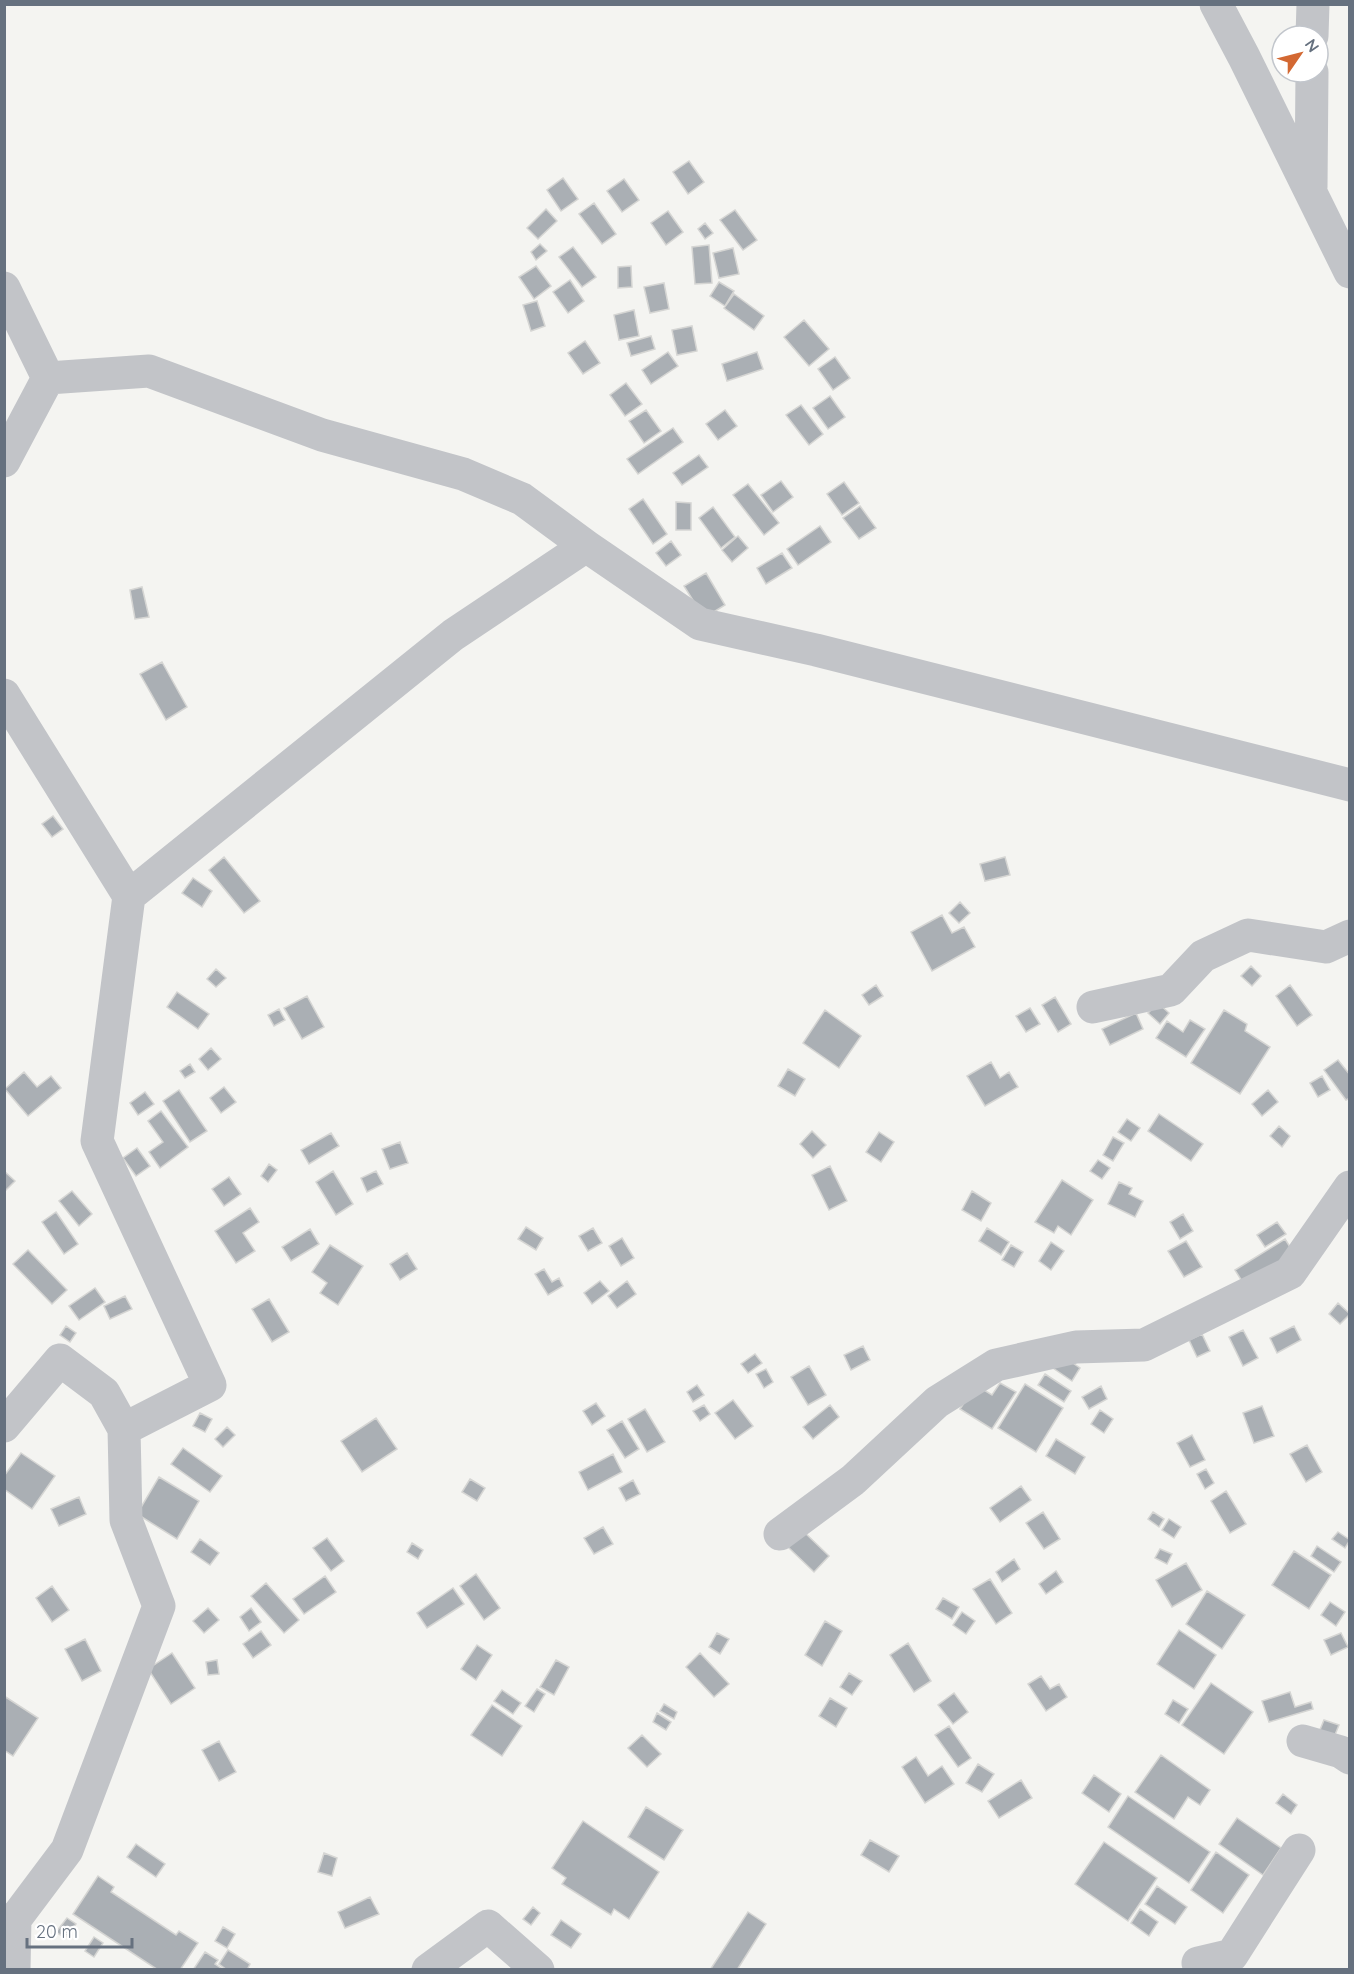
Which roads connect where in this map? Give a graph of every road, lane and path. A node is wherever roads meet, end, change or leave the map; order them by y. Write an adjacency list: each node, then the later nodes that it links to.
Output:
1 (1216, 4): 5 (street)
2 (1312, 4): 3 (street)
3 (1312, 24)
4 (1312, 84): 5 (street)
5 (1311, 194): 6 (street)
6 (1350, 272)
7 (4, 288): 8 (street)
8 (48, 378): 9 (street); 10 (street)
9 (7, 455)
10 (586, 546): 12 (street); 13 (street)
11 (4, 695): 13 (street)
12 (1350, 785)
13 (129, 896): 18 (street)
14 (1350, 936): 15 (street)
15 (1093, 1007)
16 (1350, 1187): 19 (street)
17 (4, 1426): 18 (street)
18 (124, 1429): 23 (street)
19 (780, 1534)
20 (1303, 1741): 21 (street)
21 (1350, 1758)
22 (1299, 1850): 24 (street)
23 (10, 1925): 25 (street)
24 (1200, 1967)
25 (14, 1970)
26 (429, 1970): 27 (street)
27 (538, 1970)

